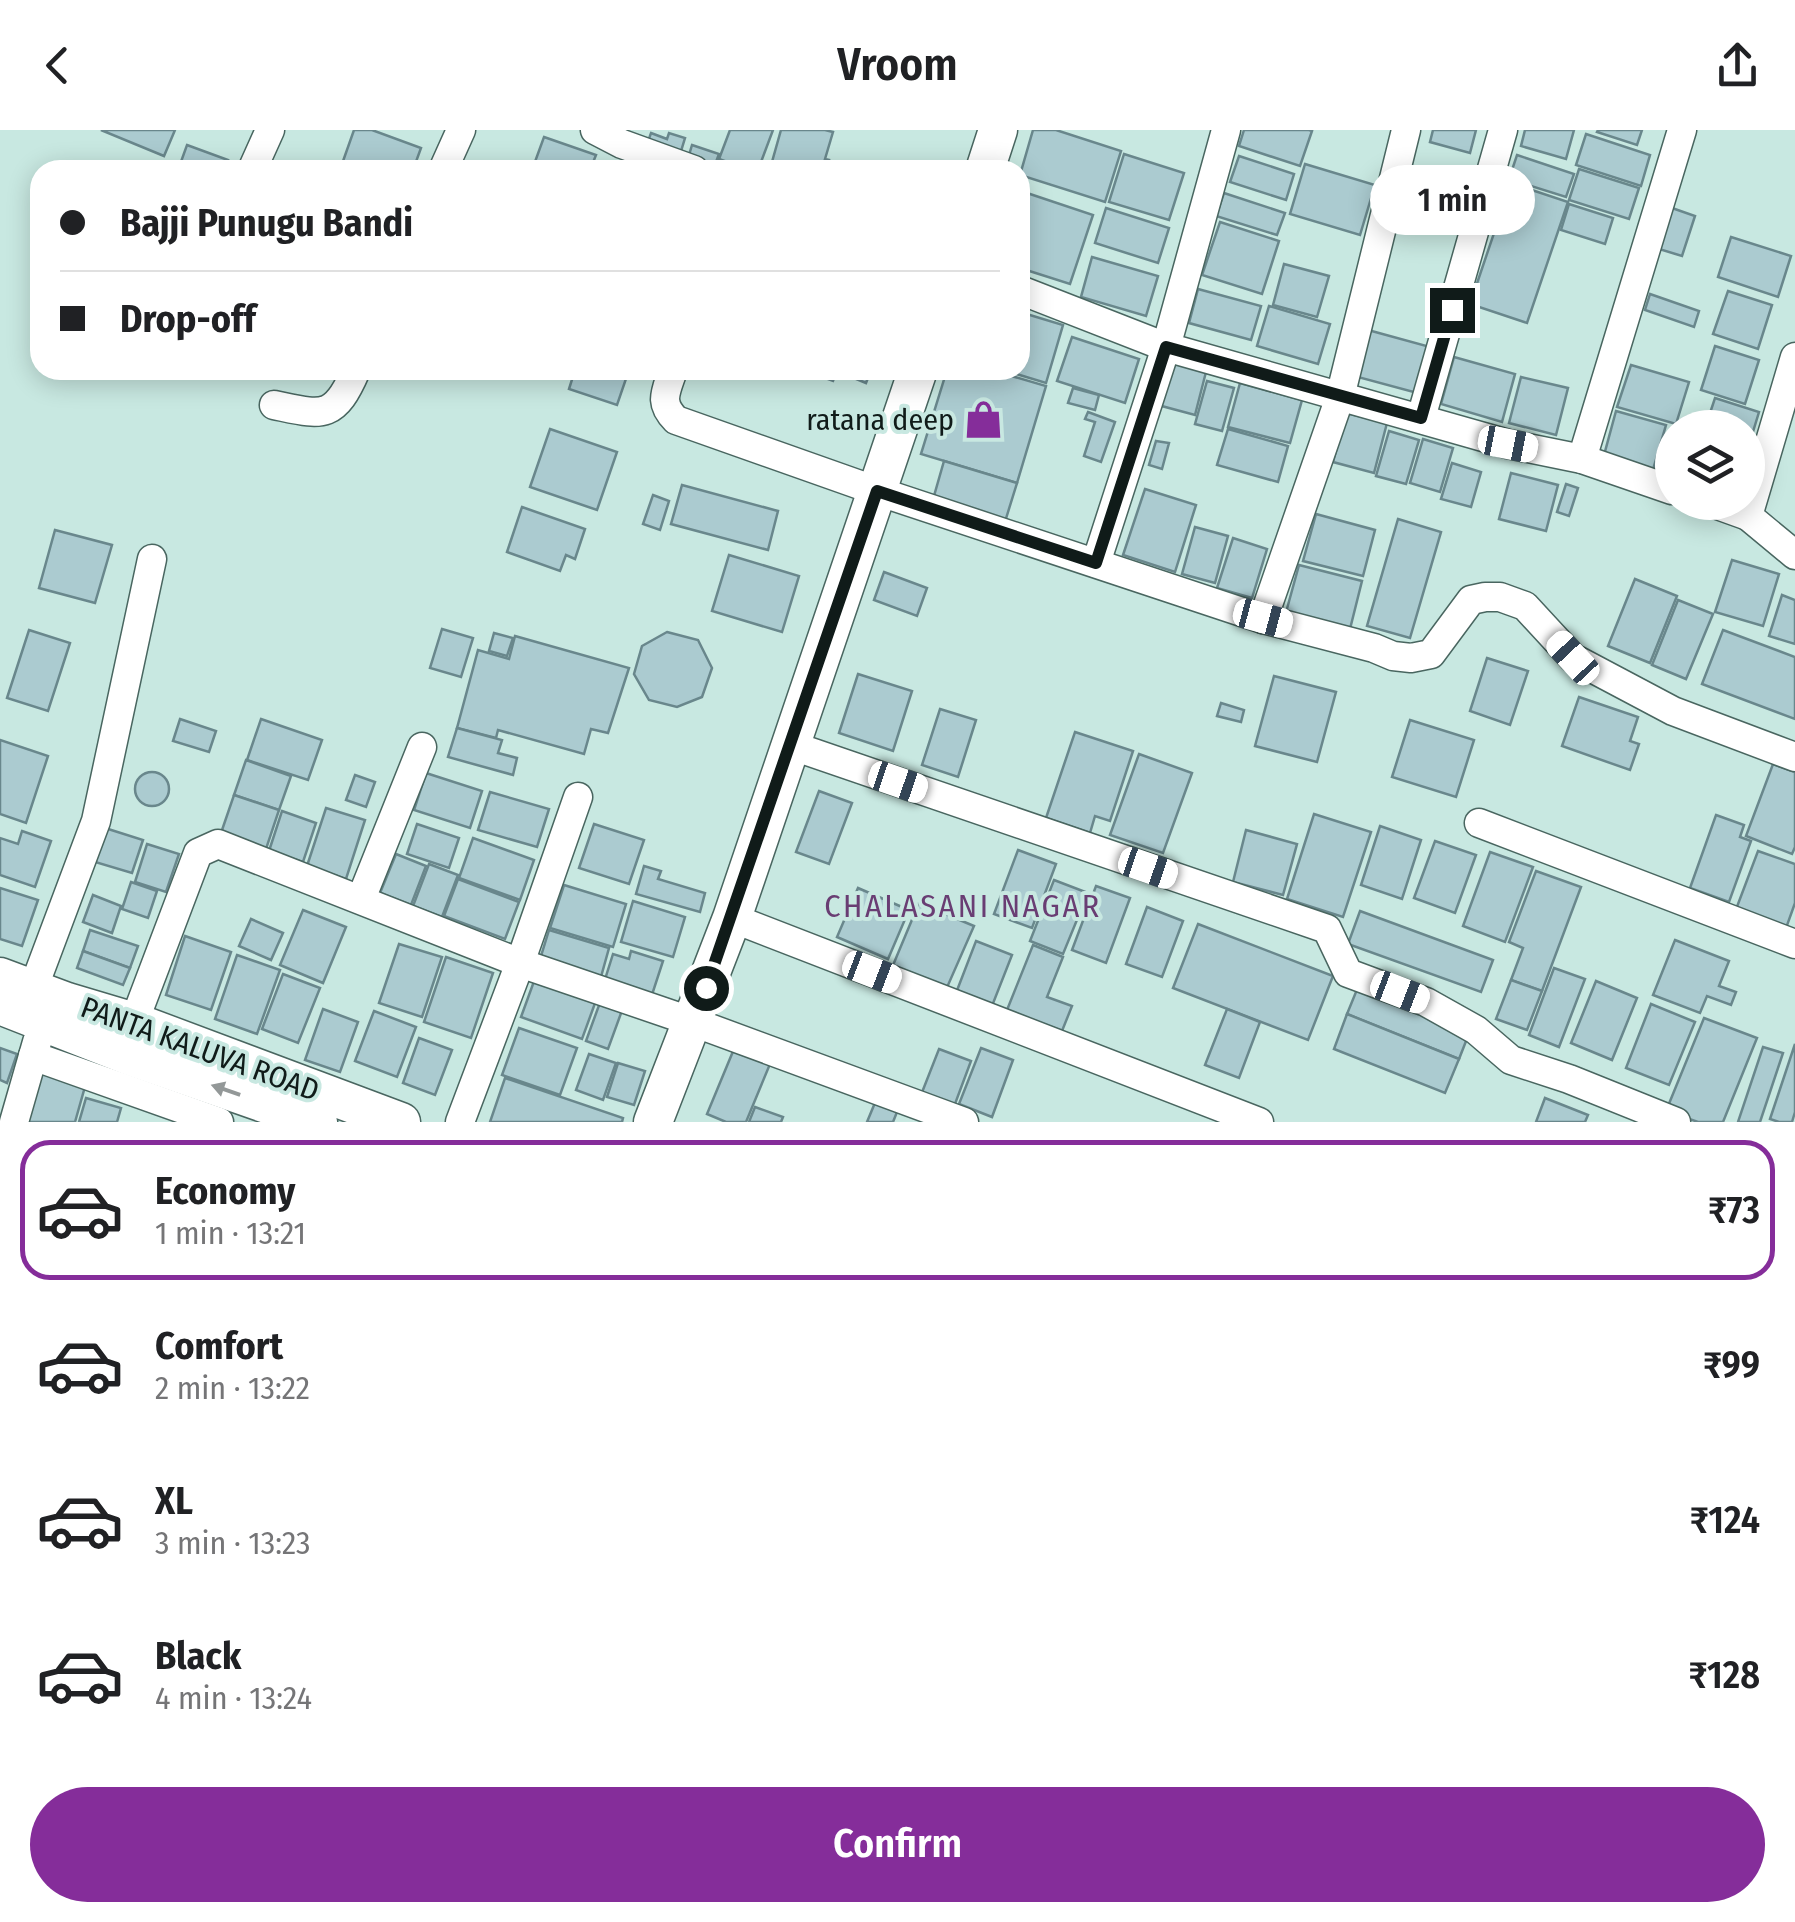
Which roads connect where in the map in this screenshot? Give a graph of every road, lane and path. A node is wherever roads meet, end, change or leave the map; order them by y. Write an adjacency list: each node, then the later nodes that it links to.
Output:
1 (270, 130): 10 (street)
2 (460, 130): 11 (street)
3 (595, 130): 9 (street)
4 (998, 130): 13 (main road)
5 (1226, 130): 15 (street)
6 (1406, 130): 20 (street)
7 (1503, 130): 22 (street)
8 (1682, 130): 24 (street)
9 (624, 137): 12 (street)
10 (256, 160)
11 (447, 160)
12 (673, 160)
13 (988, 160)
14 (1030, 294): 15 (street)
15 (1166, 347): 20 (street); 30 (street)
16 (1795, 357): 23 (street)
17 (352, 380): 21 (street)
18 (670, 380): 26 (street)
19 (915, 380): 26 (main road)
20 (1340, 396): 22 (street); 31 (street)
21 (274, 405)
22 (1421, 418): 24 (street)
23 (1765, 458)
24 (1582, 459): 25 (street)
25 (1655, 484)
26 (877, 491): 30 (street); 32 (main road)
27 (1753, 520): 28 (street)
28 (1795, 555)
29 (152, 559): 41 (street)
30 (1096, 563): 31 (street)
31 (1263, 618): 34 (street)
32 (790, 745): 38 (main road); 52 (street)
33 (422, 747): 37 (street)
34 (1795, 757)
35 (578, 797): 40 (street)
36 (1479, 823): 39 (street)
37 (361, 899): 40 (street); 42 (street)
38 (732, 918): 43 (main road); 51 (street)
39 (1795, 944)
40 (520, 962): 43 (street); 48 (street)
41 (22, 1010): 42 (main road, PANTA KALUVA ROAD); 44 (street); 45 (street); 46 (main road, PANTA KALUVA ROAD, one-way to 41)
42 (134, 1022): 47 (main road, PANTA KALUVA ROAD)
43 (693, 1022): 49 (main road); 50 (street)
44 (14, 1122)
45 (219, 1122)
46 (318, 1122)
47 (401, 1122)
48 (460, 1122)
49 (653, 1122)
50 (964, 1122)
51 (1259, 1122)
52 (1676, 1122)

